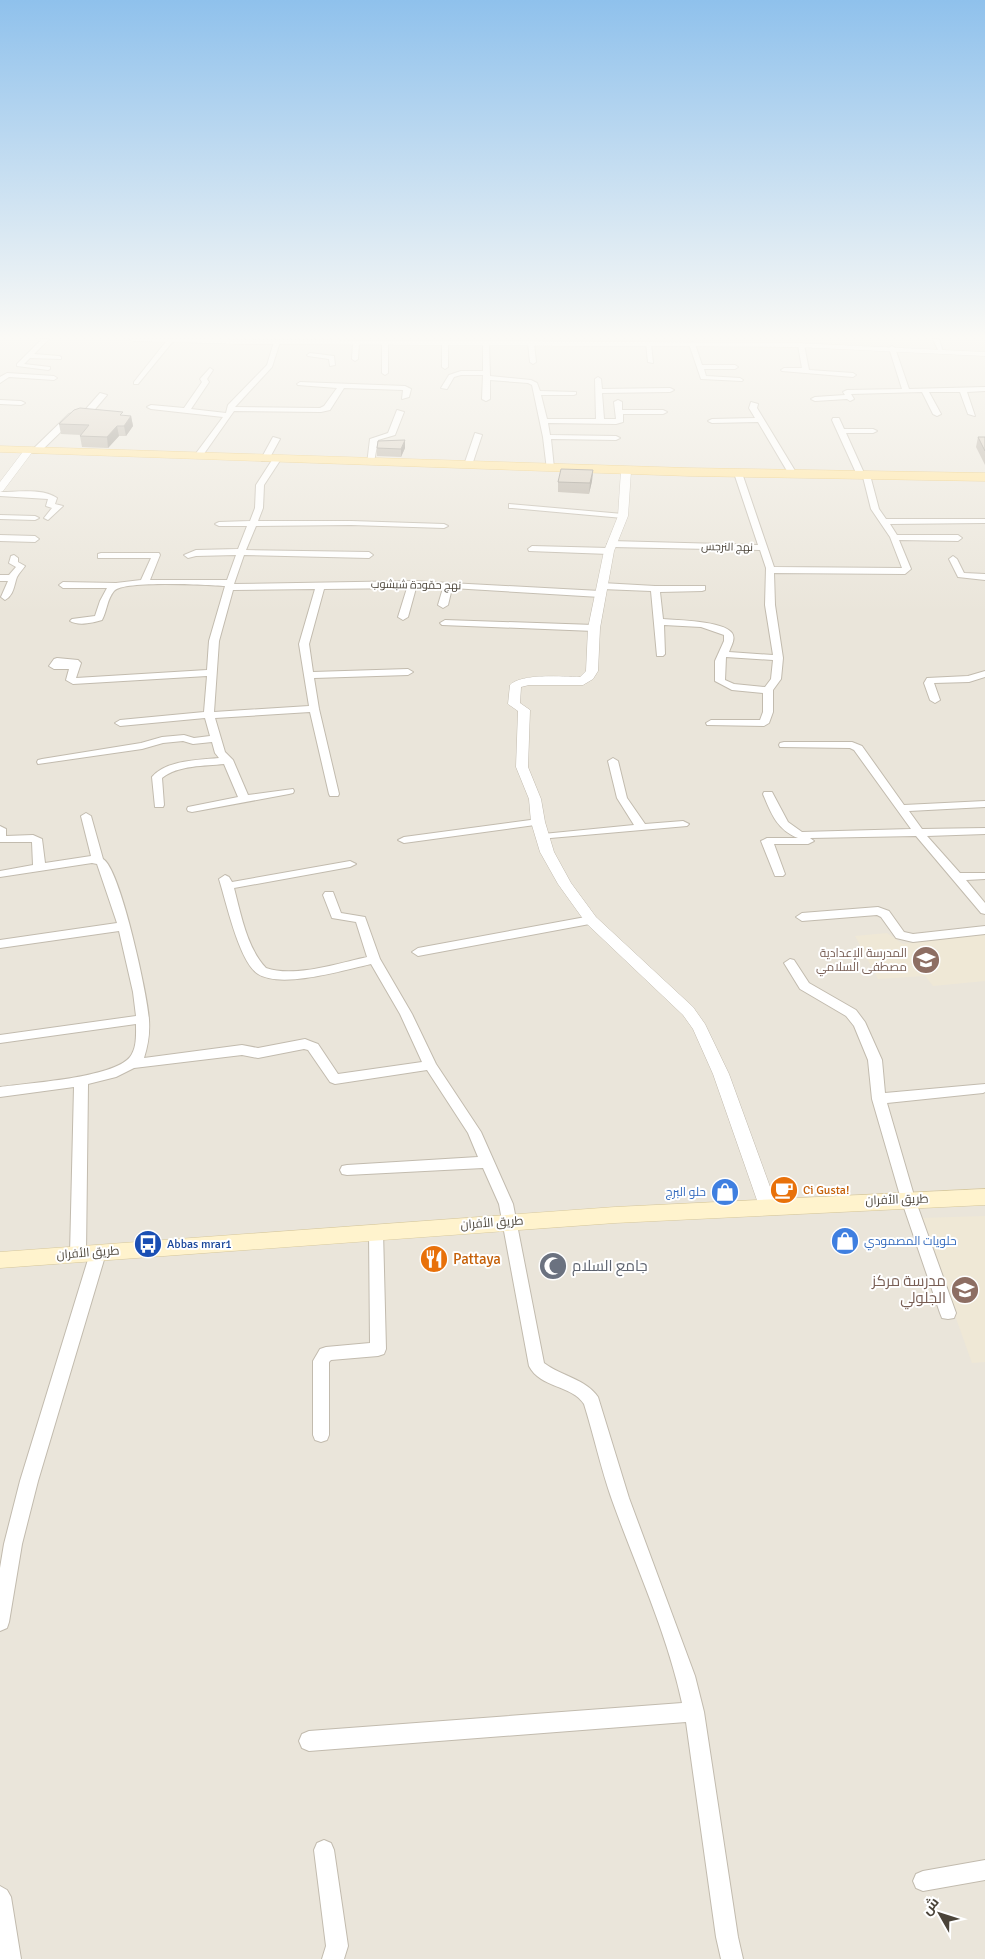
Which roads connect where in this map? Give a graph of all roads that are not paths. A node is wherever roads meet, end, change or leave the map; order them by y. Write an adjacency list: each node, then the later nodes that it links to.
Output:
1 (56, 430): 13 (street)
2 (217, 430): 14 (street)
3 (393, 430): 16 (street)
4 (545, 430): 9 (street)
5 (766, 430): 21 (street)
6 (841, 431): 7 (street); 22 (street)
7 (873, 431)
8 (478, 435): 17 (street)
9 (546, 438): 10 (street); 18 (street)
10 (616, 438)
11 (276, 439): 15 (street)
12 (0, 449): 13 (main road)
13 (32, 451): 14 (main road); 24 (street)
14 (198, 456): 15 (main road)
15 (271, 459): 16 (main road); 31 (street)
16 (370, 462): 17 (main road)
17 (468, 465): 18 (main road)
18 (550, 468): 19 (main road)
19 (626, 470): 20 (main road); 27 (street)
20 (738, 473): 21 (main road); 41 (street, نهج النرجس)
21 (793, 474): 22 (main road)
22 (863, 475): 23 (main road); 32 (street)
23 (985, 477)
24 (0, 489)
25 (0, 494): 30 (street)
26 (512, 506): 27 (street)
27 (623, 516): 40 (street)
28 (0, 517): 29 (street)
29 (35, 518)
30 (48, 518)
31 (254, 522): 34 (street); 35 (street); 43 (street)
32 (883, 522): 33 (street); 37 (street)
33 (985, 522)
34 (219, 524)
35 (444, 526)
36 (0, 538): 39 (street)
37 (894, 538): 38 (street); 49 (street)
38 (958, 538)
39 (35, 539)
40 (610, 548): 41 (street, نهج النرجس); 42 (street, نهج النرجس); 62 (street)
41 (763, 548): 49 (street)
42 (532, 549)
43 (240, 552): 44 (street); 46 (street); 56 (street)
44 (188, 555)
45 (101, 556): 53 (street)
46 (369, 556)
47 (14, 558): 52 (street)
48 (954, 559): 50 (street)
49 (770, 570): 72 (street)
50 (985, 576)
51 (0, 578): 52 (street)
52 (12, 578): 63 (street)
53 (144, 583): 56 (street, نهج حمّودة شبشوب); 58 (street, نهج حمّودة شبشوب)
54 (413, 584): 57 (street, نهج حمّودة شبشوب); 59 (street, نهج حمّودة شبشوب); 65 (street)
55 (63, 585): 58 (street, نهج حمّودة شبشوب)
56 (231, 585): 59 (street, نهج حمّودة شبشوب); 75 (street)
57 (448, 585): 62 (street, نهج حمّودة شبشوب); 64 (street)
58 (116, 586): 66 (street)
59 (320, 586): 77 (street)
60 (702, 588): 61 (street, نهج حمّودة شبشوب)
61 (655, 589): 62 (street, نهج حمّودة شبشوب); 67 (street)
62 (601, 590): 69 (street)
63 (5, 597)
64 (443, 605)
65 (403, 617)
66 (75, 621)
67 (659, 622): 70 (street); 71 (street)
68 (445, 623): 69 (street)
69 (594, 628): 98 (street)
70 (660, 654)
71 (722, 654): 72 (street); 78 (street)
72 (778, 658): 78 (street)
73 (75, 666): 75 (street)
74 (408, 672): 77 (street)
75 (212, 673): 81 (street)
76 (985, 674): 79 (street)
77 (309, 675): 80 (street)
78 (768, 690): 82 (street)
79 (935, 700)
80 (314, 709): 81 (street); 90 (street)
81 (209, 715): 83 (street); 84 (street)
82 (710, 722)
83 (120, 723)
84 (215, 738): 86 (street); 88 (street)
85 (784, 745): 95 (street)
86 (228, 760): 92 (street); 94 (street)
87 (612, 761): 100 (street)
88 (42, 762)
89 (289, 791): 92 (street)
90 (334, 794)
91 (768, 794): 104 (street)
92 (244, 799): 96 (street)
93 (985, 804): 95 (street)
94 (159, 805)
95 (900, 808): 104 (street)
96 (192, 809)
97 (86, 816): 106 (street)
98 (538, 822): 103 (street); 105 (street)
99 (682, 824): 100 (street)
100 (641, 827): 103 (street)
101 (0, 828): 108 (street)
102 (985, 831): 104 (street)
103 (542, 837): 116 (street)
104 (923, 837): 110 (street); 112 (street)
105 (404, 840)
106 (98, 860): 108 (street); 117 (street)
107 (350, 864): 121 (street)
108 (39, 867): 109 (street)
109 (0, 874)
110 (779, 874)
111 (985, 876): 112 (street)
112 (958, 877): 114 (street)
113 (329, 895): 121 (street)
114 (985, 910)
115 (802, 916): 118 (street)
116 (591, 920): 120 (street); 135 (street)
117 (125, 926): 119 (street); 123 (street)
118 (985, 930)
119 (0, 944)
120 (418, 952)
121 (374, 959): 126 (street)
122 (790, 963): 130 (street)
123 (142, 1019): 124 (street); 125 (street)
124 (0, 1039)
125 (131, 1064): 126 (street); 127 (street)
126 (430, 1064): 131 (street)
127 (81, 1081): 129 (street); 138 (street)
128 (983, 1088): 130 (street)
129 (0, 1092)
130 (879, 1099): 134 (street)
131 (487, 1162): 132 (street); 136 (street)
132 (347, 1170)
133 (985, 1197): 134 (main road, طريق الأفران)
134 (908, 1200): 135 (main road, طريق الأفران); 140 (street)
135 (768, 1206): 136 (main road, طريق الأفران)
136 (508, 1221): 137 (main road, طريق الأفران); 143 (street)
137 (376, 1231): 138 (main road, طريق الأفران); 141 (street)
138 (88, 1254): 139 (main road, طريق الأفران); 142 (street)
139 (0, 1260)
140 (948, 1314)
141 (321, 1435)
142 (0, 1622)
143 (694, 1712): 144 (street); 151 (street)
144 (309, 1741)
145 (324, 1850): 150 (street)
146 (985, 1870): 147 (street)
147 (924, 1881)
148 (0, 1897): 149 (street)
149 (10, 1959)
150 (333, 1959)
151 (732, 1959)

